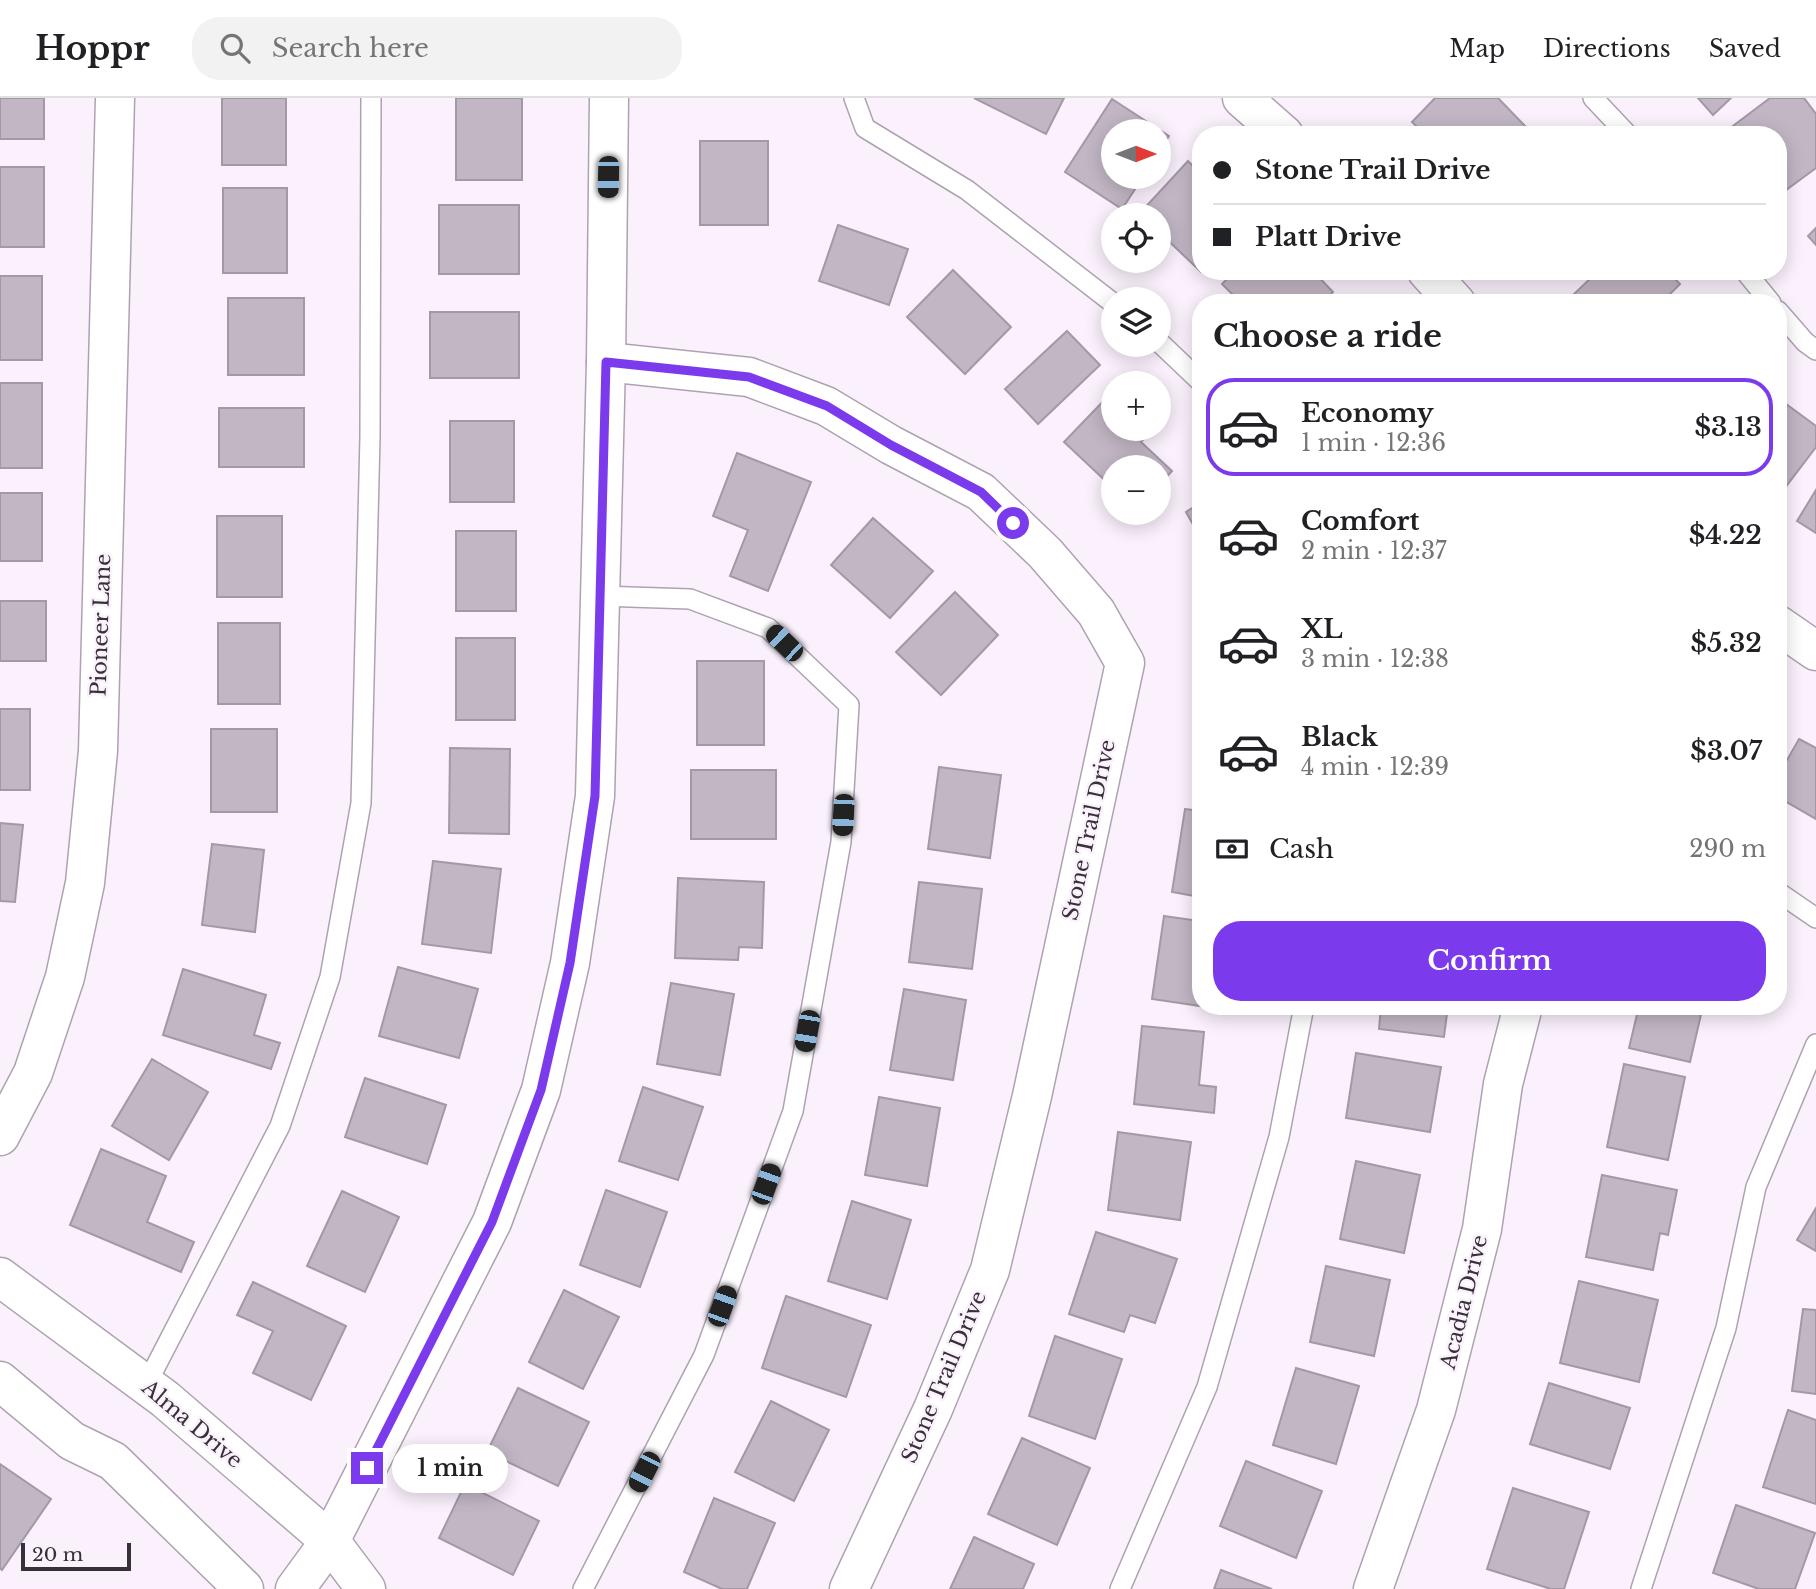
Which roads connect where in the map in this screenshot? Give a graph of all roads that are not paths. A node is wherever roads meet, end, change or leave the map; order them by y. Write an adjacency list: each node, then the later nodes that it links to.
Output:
1 (115, 98): 27 (street, Pioneer Lane)
2 (372, 98): 30 (lane)
3 (609, 98): 17 (street)
4 (854, 98): 11 (lane)
5 (1242, 98): 7 (street)
6 (1594, 98): 8 (lane)
7 (1274, 126)
8 (1620, 126)
9 (1435, 280): 12 (street)
10 (1752, 280): 13 (lane)
11 (1101, 294)
12 (1448, 294)
13 (1764, 294)
14 (1787, 321): 15 (lane)
15 (1816, 350)
16 (1171, 353): 18 (lane)
17 (606, 362): 19 (street); 36 (street, Stone Trail Drive)
18 (1192, 373)
19 (600, 596): 31 (street); 35 (lane)
20 (1787, 631): 21 (street)
21 (1816, 651)
22 (1787, 898): 23 (lane)
23 (1816, 918)
24 (1302, 1015): 37 (lane)
25 (1521, 1015): 38 (street, Acadia Drive)
26 (1816, 1044): 39 (lane)
27 (0, 1136)
28 (0, 1277): 30 (street, Alma Drive)
29 (0, 1381): 32 (street)
30 (146, 1385): 31 (street, Alma Drive)
31 (330, 1541): 33 (street); 34 (street, Alma Drive)
32 (244, 1589)
33 (295, 1589)
34 (366, 1589)
35 (583, 1589)
36 (849, 1589)
37 (1120, 1589)
38 (1373, 1589)
39 (1641, 1589)

